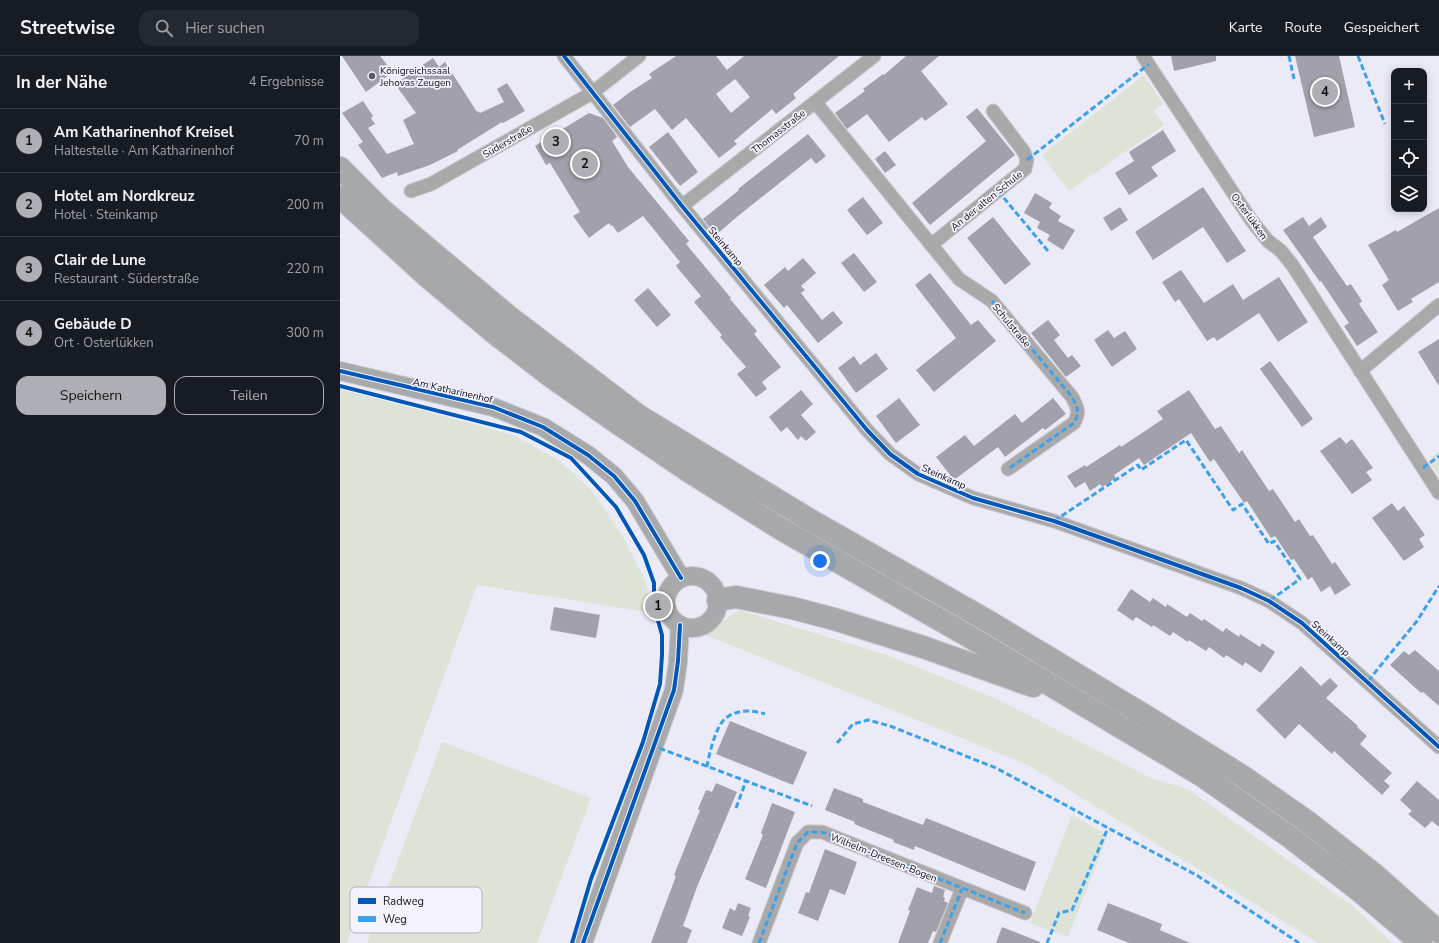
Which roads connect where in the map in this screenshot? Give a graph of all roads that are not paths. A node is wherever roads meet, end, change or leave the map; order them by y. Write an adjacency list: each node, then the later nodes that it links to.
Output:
1 (564, 56): 5 (street, Steinkamp)
2 (639, 56): 5 (street, Süderstraße)
3 (874, 56): 6 (street, Thomasstraße)
4 (1143, 56): 15 (street, Osterlükken)
5 (592, 93): 9 (street, Süderstraße); 11 (street, Steinkamp)
6 (816, 103): 11 (street, Thomasstraße); 12 (street, Schulstraße)
7 (993, 111): 12 (street, An der alten Schule)
8 (340, 168): 25 (highway)
9 (411, 191)
10 (340, 197): 21 (highway)
11 (682, 206): 22 (street, Steinkamp)
12 (931, 245): 16 (street, Schulstraße)
13 (1439, 305): 15 (street)
14 (340, 371): 18 (main road, Am Katharinenhof)
15 (1360, 371): 17 (street, Osterlükken)
16 (1008, 469)
17 (1439, 493)
18 (681, 578): 19 (main road); 20 (main road)
19 (718, 600): 20 (main road); 21 (highway)
20 (680, 626): 26 (main road)
21 (1077, 701): 29 (highway)
22 (1439, 747)
23 (962, 888): 24 (street, Wilhelm-Dreesen-Bogen); 27 (street, Wilhelm-Dreesen-Bogen); 28 (street)
24 (1025, 913)
25 (1439, 932)
26 (583, 943)
27 (759, 943)
28 (940, 943)
29 (1421, 943)

